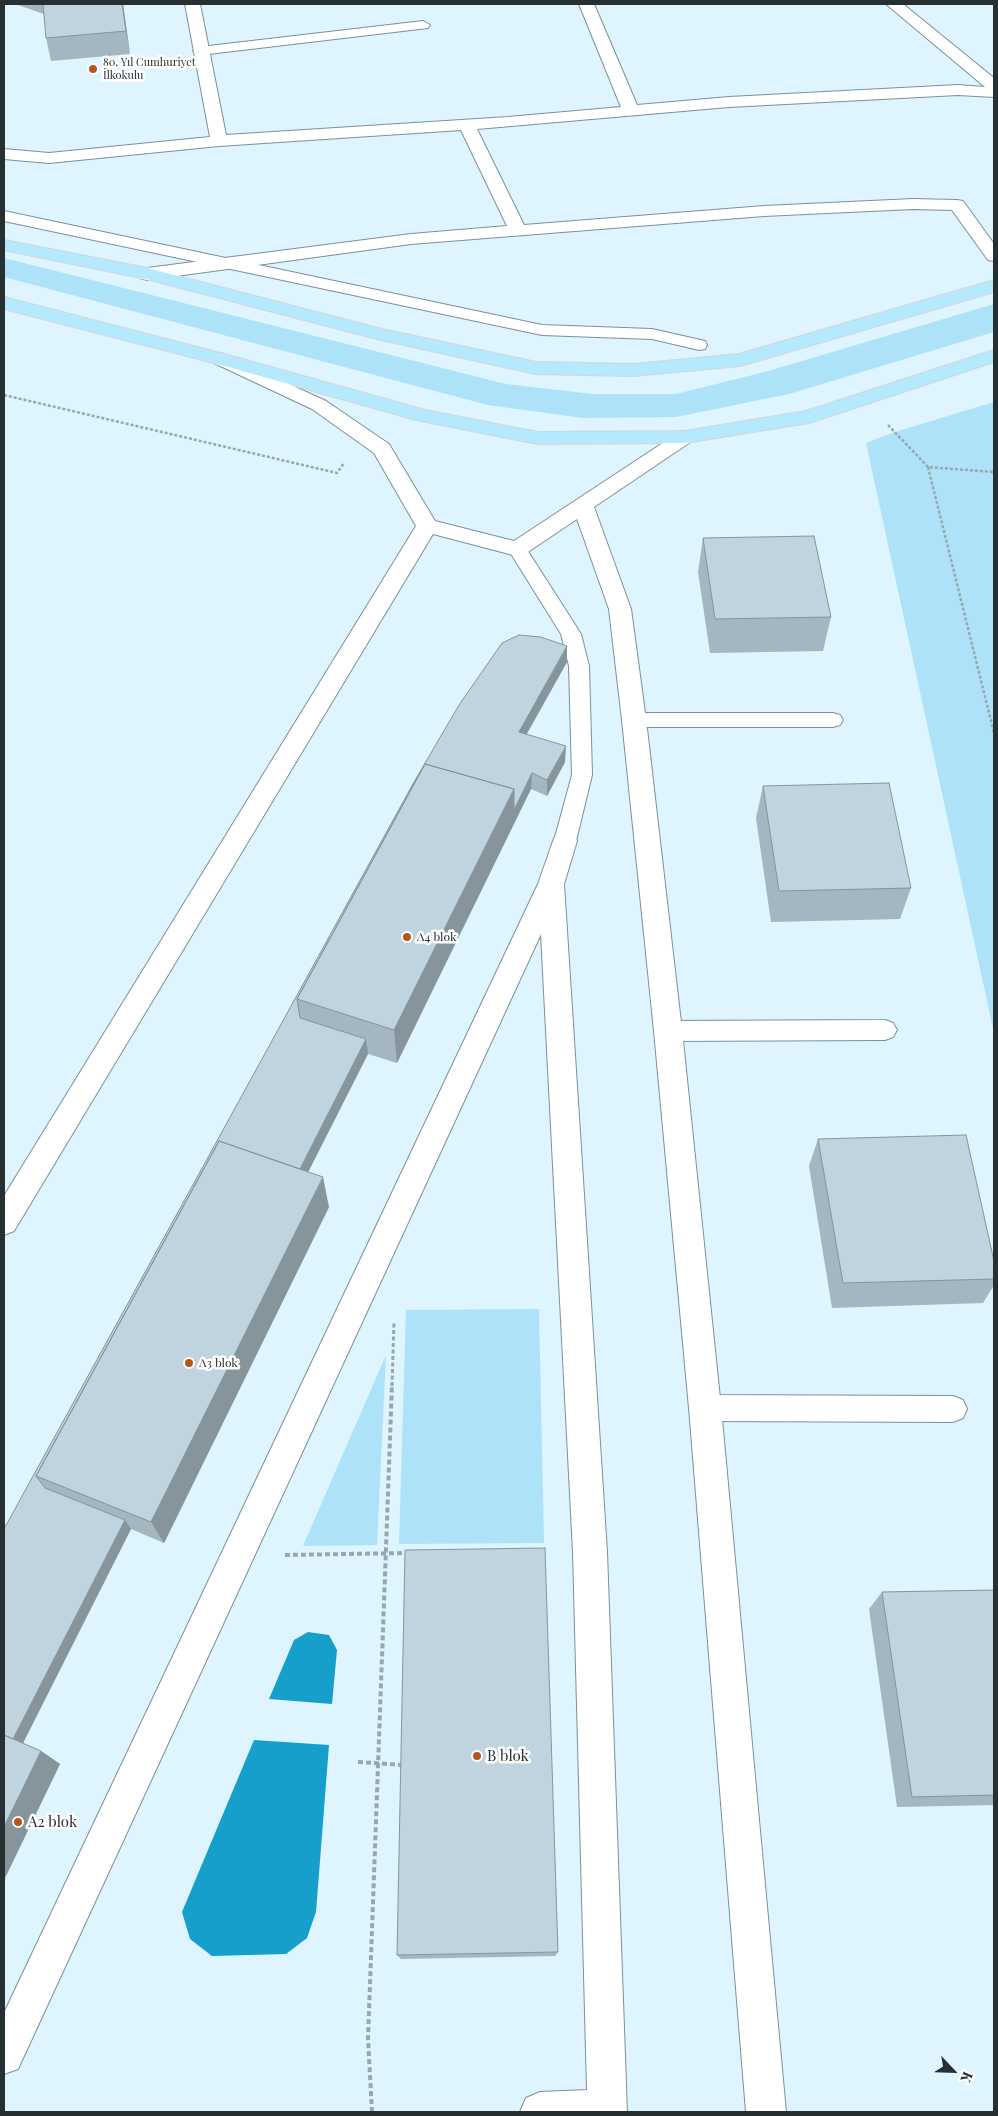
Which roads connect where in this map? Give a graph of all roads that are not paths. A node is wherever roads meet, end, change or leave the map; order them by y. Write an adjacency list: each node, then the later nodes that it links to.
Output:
1 (192, 4): 5 (street)
2 (586, 4): 8 (street)
3 (894, 4): 6 (street)
4 (423, 25): 5 (lane)
5 (200, 50): 10 (street)
6 (994, 86)
7 (994, 92): 8 (street)
8 (631, 111): 9 (street)
9 (467, 125): 10 (street); 13 (street)
10 (219, 141): 11 (street)
11 (4, 154)
12 (4, 216): 16 (lane)
13 (518, 230): 15 (street); 16 (street)
14 (4, 245): 17 (main road)
15 (994, 256)
16 (230, 263): 17 (street); 20 (lane)
17 (147, 274): 18 (main road)
18 (994, 286)
19 (4, 303): 22 (main road)
20 (699, 345)
21 (994, 356): 23 (main road)
22 (221, 359): 23 (main road); 25 (street)
23 (685, 437): 24 (street)
24 (583, 505): 26 (street); 27 (street)
25 (427, 526): 26 (street); 33 (street)
26 (517, 549): 29 (lane)
27 (634, 720): 28 (lane); 32 (street)
28 (833, 720)
29 (566, 841): 30 (street)
30 (551, 884): 36 (street); 37 (street)
31 (885, 1030): 32 (lane)
32 (668, 1031): 34 (street)
33 (4, 1222)
34 (705, 1408): 35 (lane); 39 (street)
35 (953, 1409)
36 (4, 2055)
37 (607, 2111): 38 (street)
38 (540, 2112)
39 (766, 2112)

